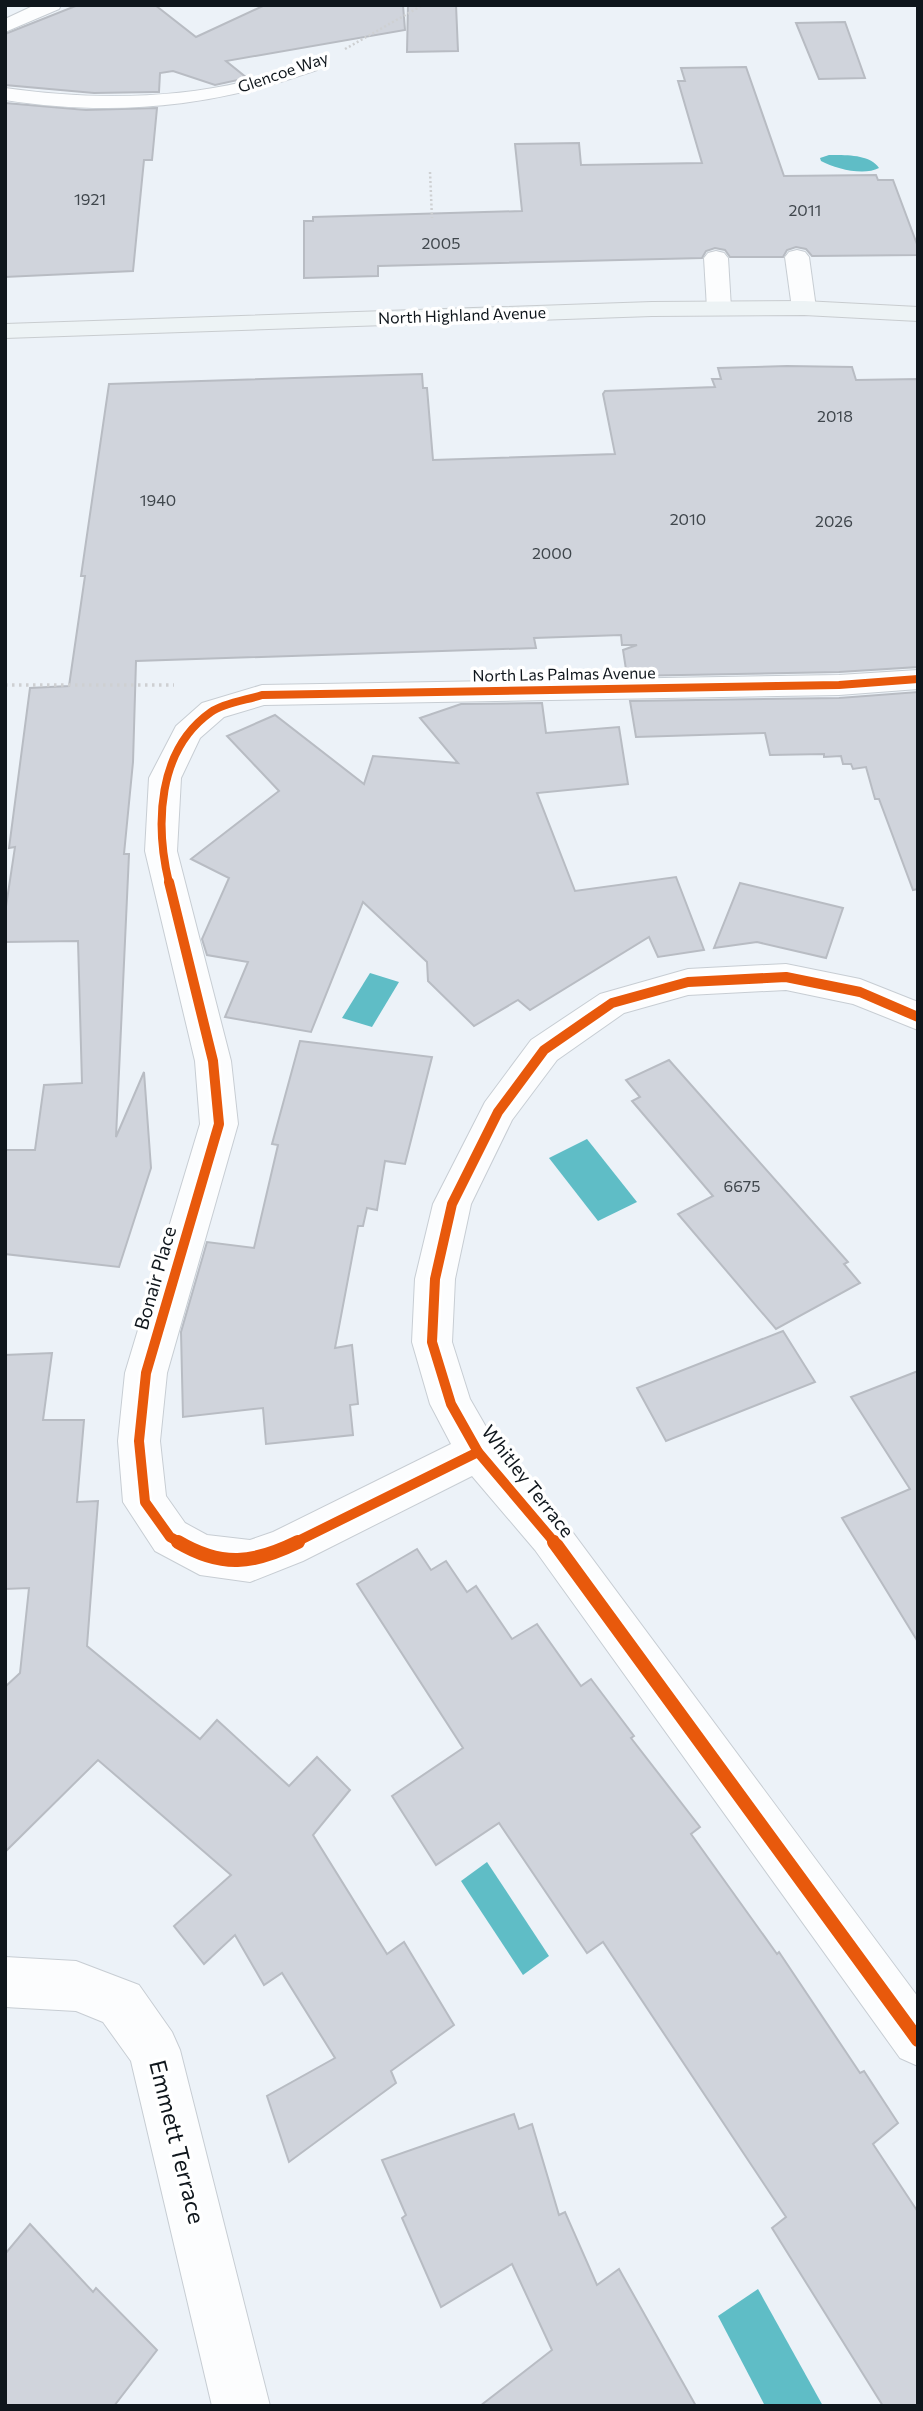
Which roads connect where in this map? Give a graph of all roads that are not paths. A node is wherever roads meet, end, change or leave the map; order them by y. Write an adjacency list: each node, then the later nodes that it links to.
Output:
1 (52, 5): 2 (street)
2 (5, 26)
3 (310, 66): 4 (street, Glencoe Way)
4 (5, 94)
5 (796, 257): 7 (street)
6 (716, 258): 8 (street)
7 (804, 308): 8 (main road, North Highland Avenue); 9 (main road, North Highland Avenue)
8 (719, 309): 10 (main road, North Highland Avenue)
9 (918, 314)
10 (5, 331)
11 (918, 679): 12 (street, North Las Palmas Avenue)
12 (213, 710): 14 (street, Bonair Place)
13 (918, 1017): 14 (street, Whitley Terrace)
14 (478, 1452): 16 (street, Whitley Terrace)
15 (5, 1982): 17 (street, Emmett Terrace)
16 (918, 2040)
17 (241, 2406)

